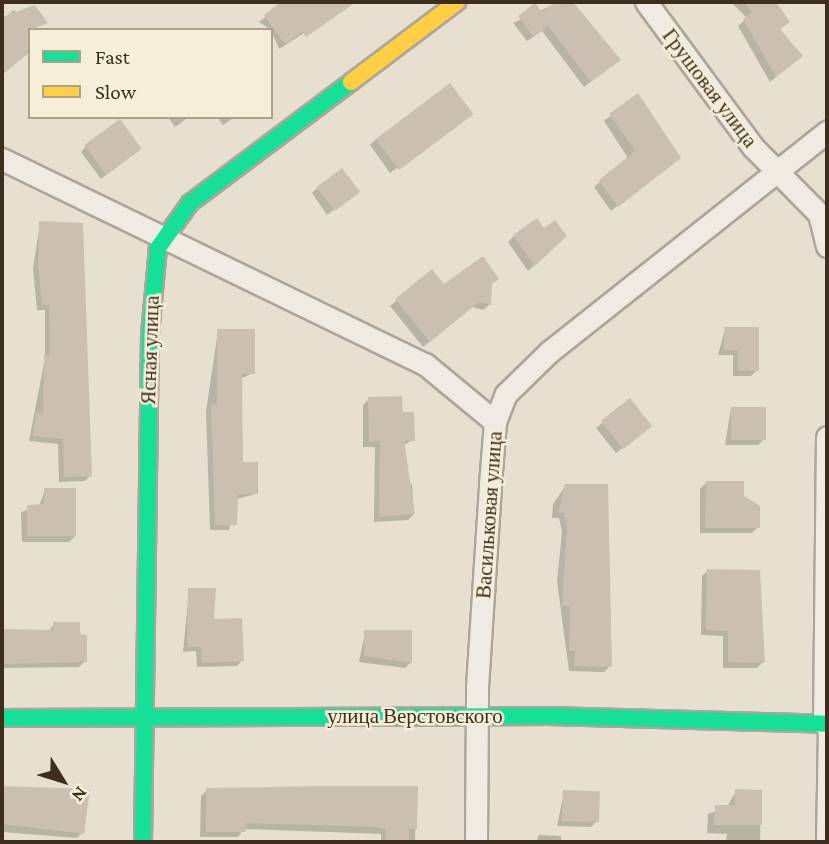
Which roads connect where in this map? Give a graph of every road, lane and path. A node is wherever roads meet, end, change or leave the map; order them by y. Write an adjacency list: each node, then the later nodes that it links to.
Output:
1 (457, 2): 6 (street, Ясная улица)
2 (646, 2): 5 (street, Грушовая улица)
3 (827, 132): 5 (street, Васильковая улица)
4 (2, 159): 6 (street)
5 (777, 173): 7 (street, Грушовая улица); 8 (street, Васильковая улица)
6 (164, 236): 8 (street); 10 (street, Ясная улица)
7 (827, 246)
8 (495, 422): 11 (street, Васильковая улица)
9 (827, 437): 13 (street)
10 (144, 716): 11 (street, улица Верстовского); 12 (street, улица Верстовского); 14 (street, Ясная улица)
11 (477, 717): 13 (street, улица Верстовского); 15 (street, Васильковая улица)
12 (2, 718)
13 (826, 724): 16 (lane)
14 (143, 842)
15 (476, 842)
16 (822, 842)

